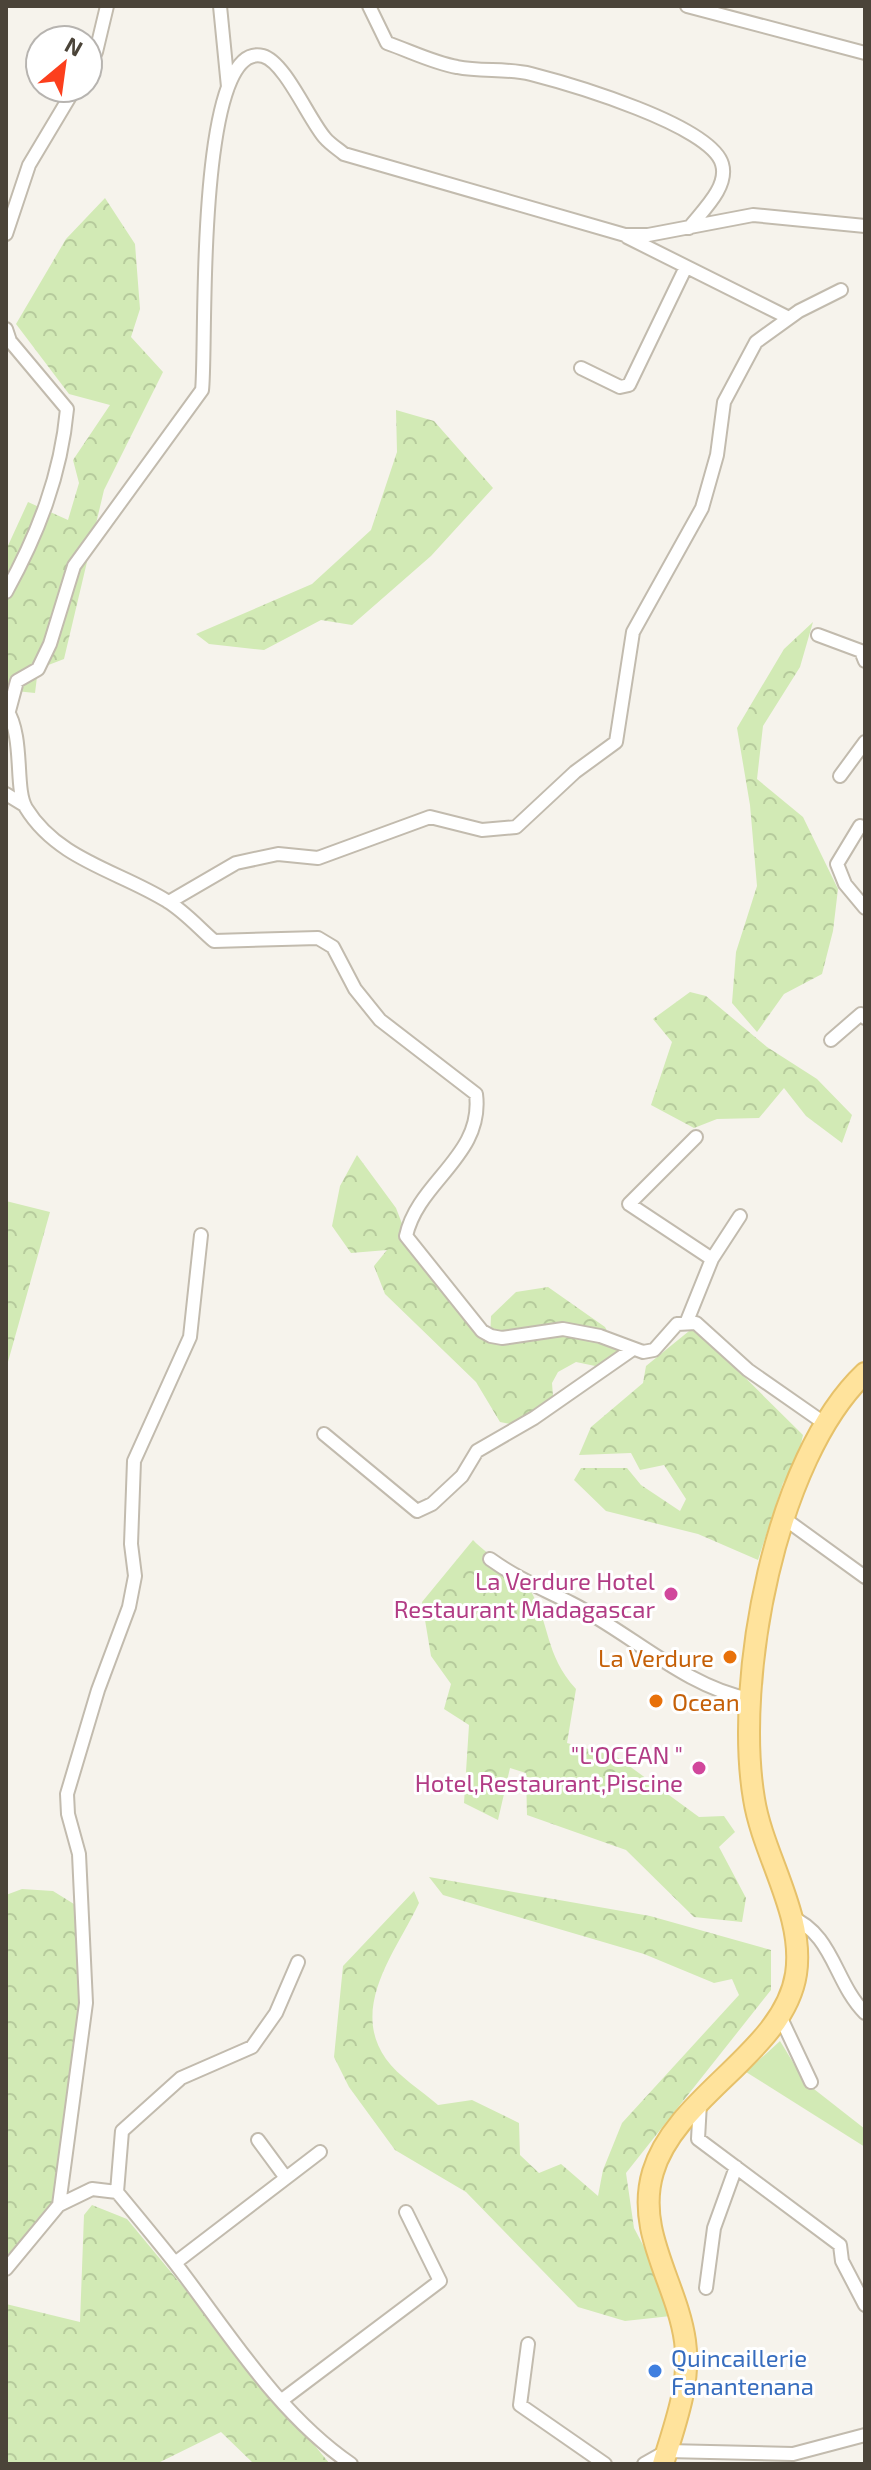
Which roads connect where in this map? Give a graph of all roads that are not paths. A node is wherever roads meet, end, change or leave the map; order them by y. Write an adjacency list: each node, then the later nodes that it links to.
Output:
1 (369, 6): 8 (street)
2 (687, 6): 4 (street)
3 (220, 7): 5 (street)
4 (865, 53)
5 (229, 90): 10 (street); 19 (street)
6 (65, 104): 9 (street)
7 (865, 226): 8 (street)
8 (689, 228): 10 (street)
9 (6, 234)
10 (625, 235): 11 (street)
11 (685, 269): 13 (street); 15 (street)
12 (841, 290): 13 (street)
13 (789, 318): 25 (street)
14 (6, 329): 16 (street)
15 (581, 368)
16 (6, 592)
17 (818, 635): 18 (street)
18 (865, 661)
19 (7, 709): 23 (street)
20 (865, 742): 21 (street)
21 (840, 776)
22 (6, 794): 23 (street)
23 (24, 805): 25 (street)
24 (860, 826): 26 (street)
25 (169, 902): 34 (street)
26 (865, 908)
27 (865, 1018): 28 (street)
28 (831, 1040)
29 (696, 1137): 32 (street)
30 (740, 1216): 32 (street)
31 (201, 1235): 53 (street)
32 (712, 1259): 33 (street)
33 (687, 1321): 34 (street); 36 (street)
34 (633, 1349): 37 (street)
35 (865, 1373): 36 (main road)
36 (824, 1423): 38 (main road)
37 (324, 1434)
38 (785, 1519): 40 (street); 41 (main road)
39 (490, 1559): 41 (street)
40 (865, 1577)
41 (750, 1699): 42 (main road)
42 (789, 1916): 44 (street); 45 (main road)
43 (298, 1962): 52 (street)
44 (865, 2013)
45 (779, 2014): 46 (street); 47 (main road)
46 (811, 2082)
47 (700, 2103): 50 (street); 62 (main road)
48 (258, 2140): 51 (street)
49 (320, 2152): 51 (street)
50 (736, 2167): 57 (street); 58 (street)
51 (286, 2178): 55 (street)
52 (117, 2192): 53 (street); 55 (street)
53 (59, 2205): 56 (street)
54 (406, 2212): 60 (street)
55 (175, 2263): 60 (street)
56 (6, 2269)
57 (706, 2288)
58 (865, 2305)
59 (528, 2344): 64 (street)
60 (282, 2400): 63 (street)
61 (865, 2435): 62 (street)
62 (665, 2458): 65 (street)
63 (351, 2464)
64 (605, 2464)
65 (644, 2464)

